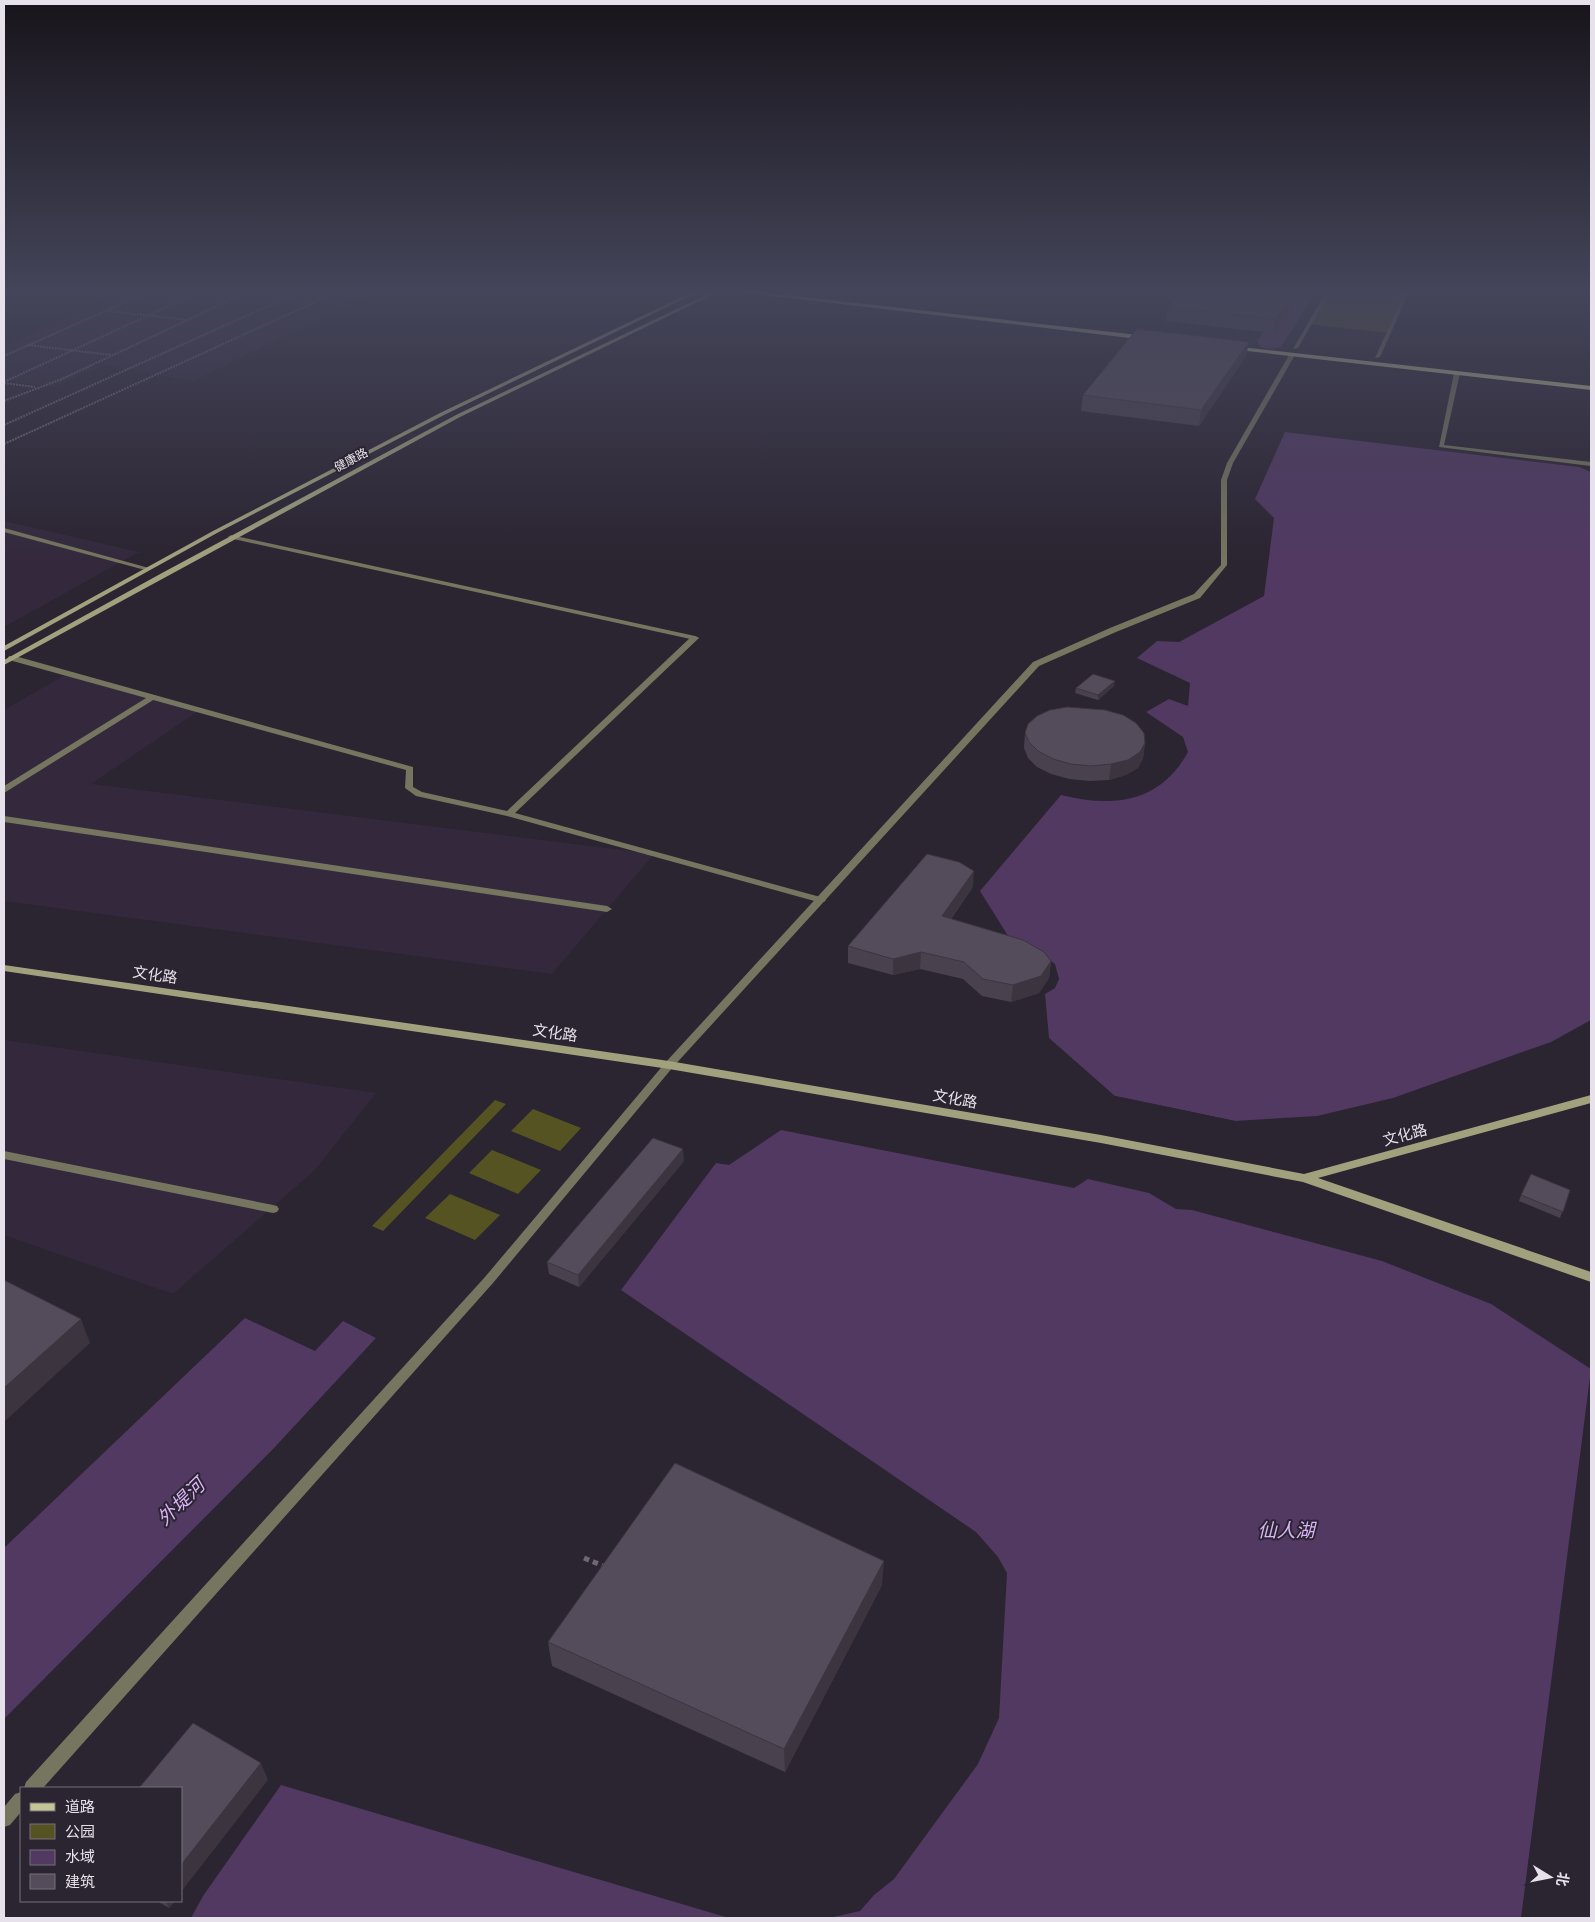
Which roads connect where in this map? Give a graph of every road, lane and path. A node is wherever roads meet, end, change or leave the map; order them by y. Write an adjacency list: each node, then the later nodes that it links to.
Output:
1 (54, 382): 10 (path)
2 (100, 382): 13 (path)
3 (141, 382): 14 (path)
4 (509, 382): 18 (main road, 健康路)
5 (529, 382): 17 (main road, 健康路)
6 (1276, 382): 26 (street)
7 (1455, 382): 15 (street)
8 (1531, 382): 11 (main road)
9 (4, 383): 10 (path)
10 (36, 388): 12 (path)
11 (1591, 388)
12 (4, 401)
13 (4, 425)
14 (4, 444)
15 (1591, 464)
16 (4, 530): 18 (street)
17 (231, 537): 20 (main road, 健康路); 24 (street)
18 (147, 569): 19 (main road, 健康路)
19 (4, 648)
20 (12, 658): 21 (main road, 健康路); 22 (street)
21 (4, 663)
22 (154, 697): 23 (street); 24 (street)
23 (4, 790)
24 (508, 814): 26 (street)
25 (4, 819): 27 (street)
26 (821, 900): 29 (street)
27 (607, 909)
28 (4, 968): 29 (main road, 文化路)
29 (669, 1065): 32 (main road, 文化路); 37 (street)
30 (1591, 1099): 32 (main road, 文化路)
31 (4, 1155): 33 (street)
32 (1304, 1178): 34 (main road)
33 (273, 1209)
34 (1591, 1277)
35 (584, 1558): 36 (path)
36 (612, 1570)
37 (33, 1787)
38 (20, 1801): 39 (street)
39 (4, 1819)

